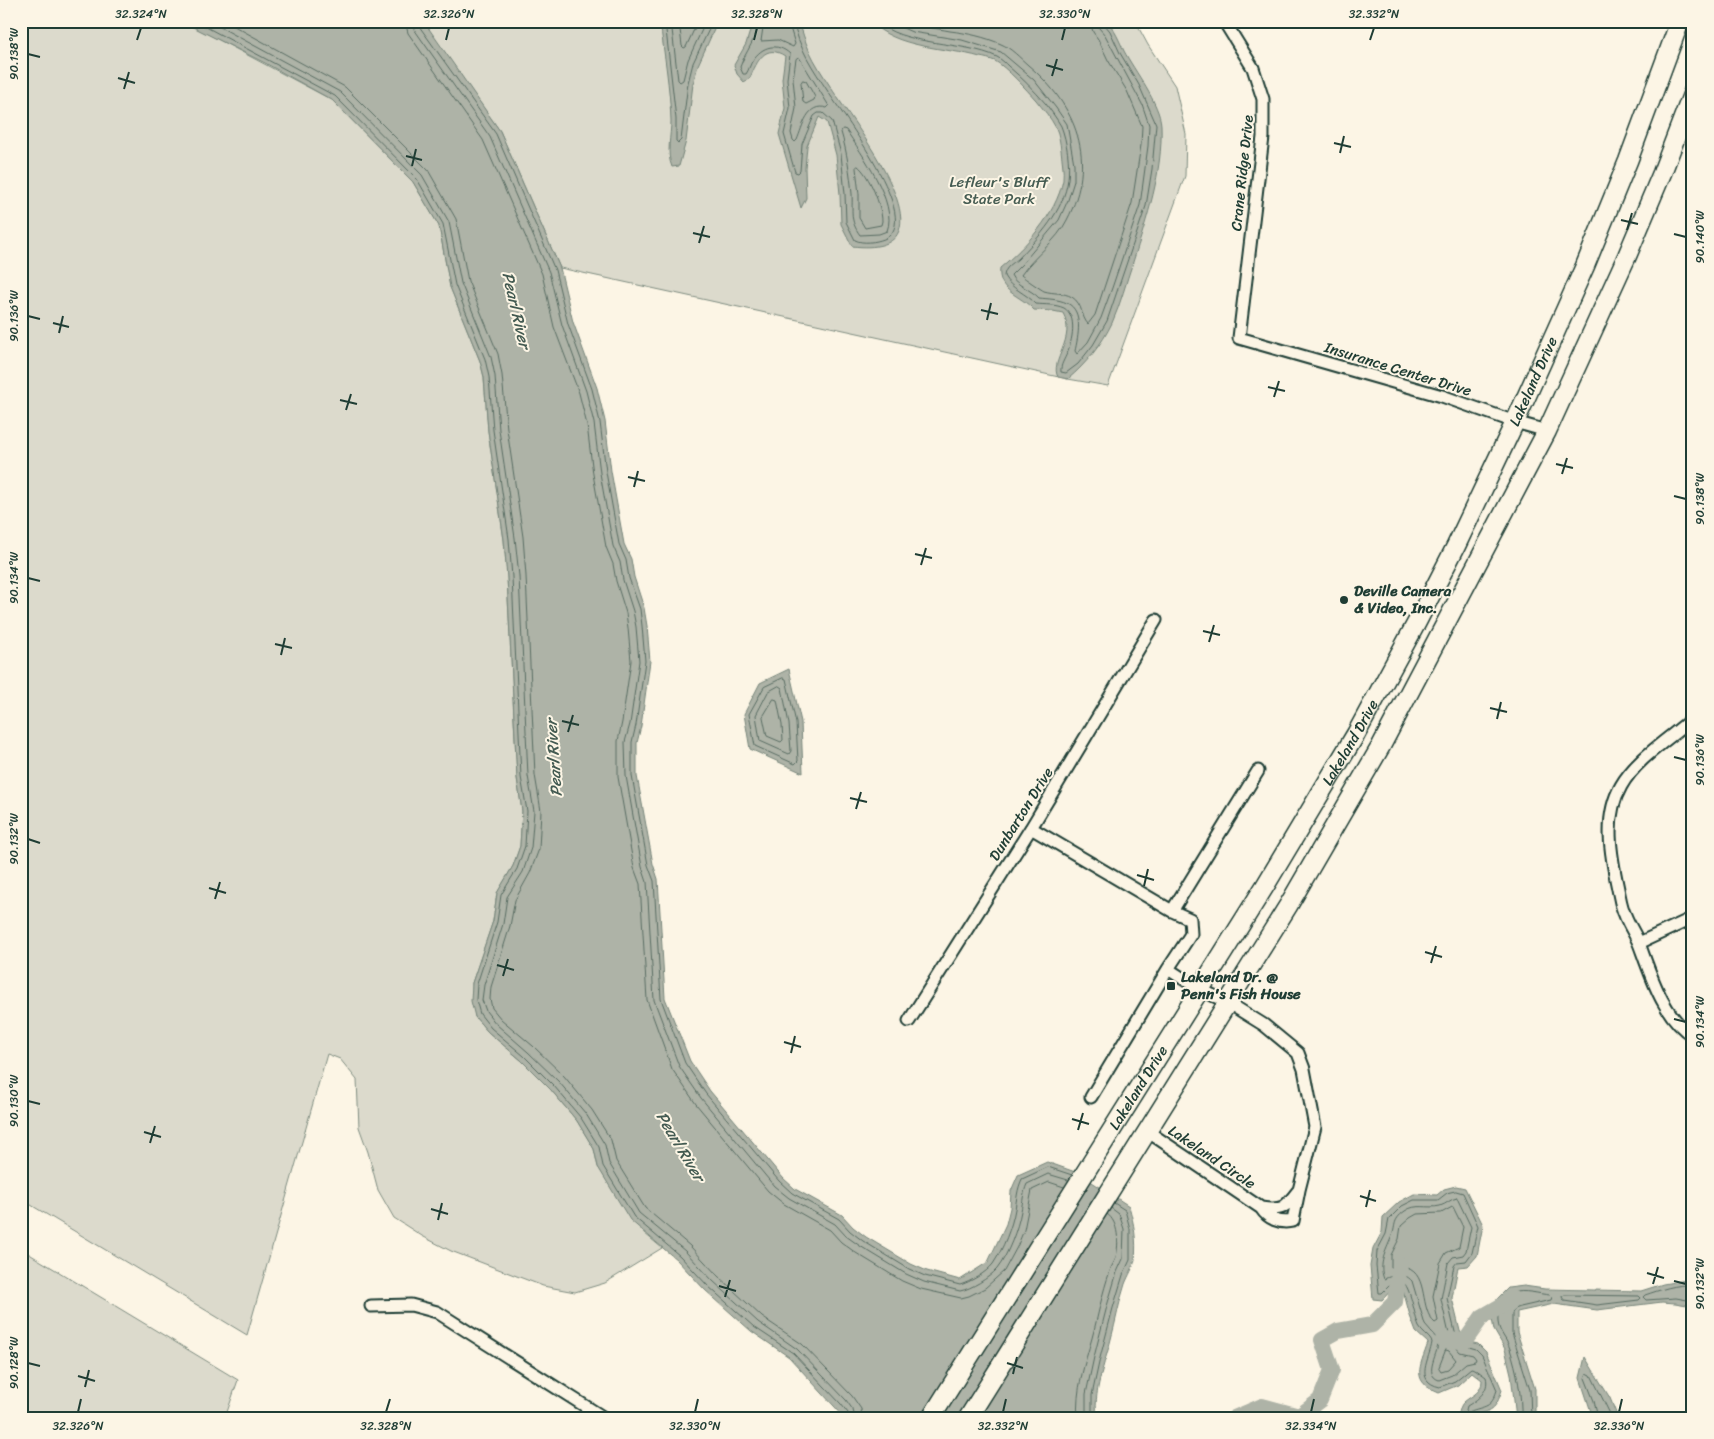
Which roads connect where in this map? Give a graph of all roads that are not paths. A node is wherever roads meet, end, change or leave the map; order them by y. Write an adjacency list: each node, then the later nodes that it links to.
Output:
1 (1224, 21): 4 (street, Crane Ridge Drive)
2 (1680, 21): 5 (highway, Lakeland Drive)
3 (1693, 92): 6 (highway, Lakeland Drive)
4 (1239, 338): 5 (street, Insurance Center Drive)
5 (1515, 422): 6 (street, Insurance Center Drive); 15 (highway, Lakeland Drive)
6 (1547, 430): 16 (highway, Lakeland Drive)
7 (1156, 620): 10 (street, Dunbarton Drive)
8 (1693, 718): 13 (street)
9 (1258, 771): 11 (street)
10 (1031, 828): 11 (street); 17 (street, Dunbarton Drive)
11 (1172, 911): 14 (street)
12 (1693, 918): 13 (street)
13 (1639, 943): 18 (street)
14 (1168, 968): 15 (street, Lakeland Circle); 19 (street)
15 (1199, 989): 16 (street, Lakeland Circle); 25 (highway, Lakeland Drive)
16 (1226, 1002): 20 (highway, Lakeland Drive); 21 (street, Lakeland Circle)
17 (909, 1020)
18 (1693, 1036)
19 (1091, 1097)
20 (1147, 1131): 22 (street, Lakeland Circle); 26 (highway, Lakeland Drive)
21 (1299, 1190): 22 (street, Lakeland Circle); 22 (street, Lakeland Circle)
22 (1261, 1208)
23 (371, 1306): 24 (street)
24 (604, 1418)
25 (931, 1418)
26 (968, 1418)

